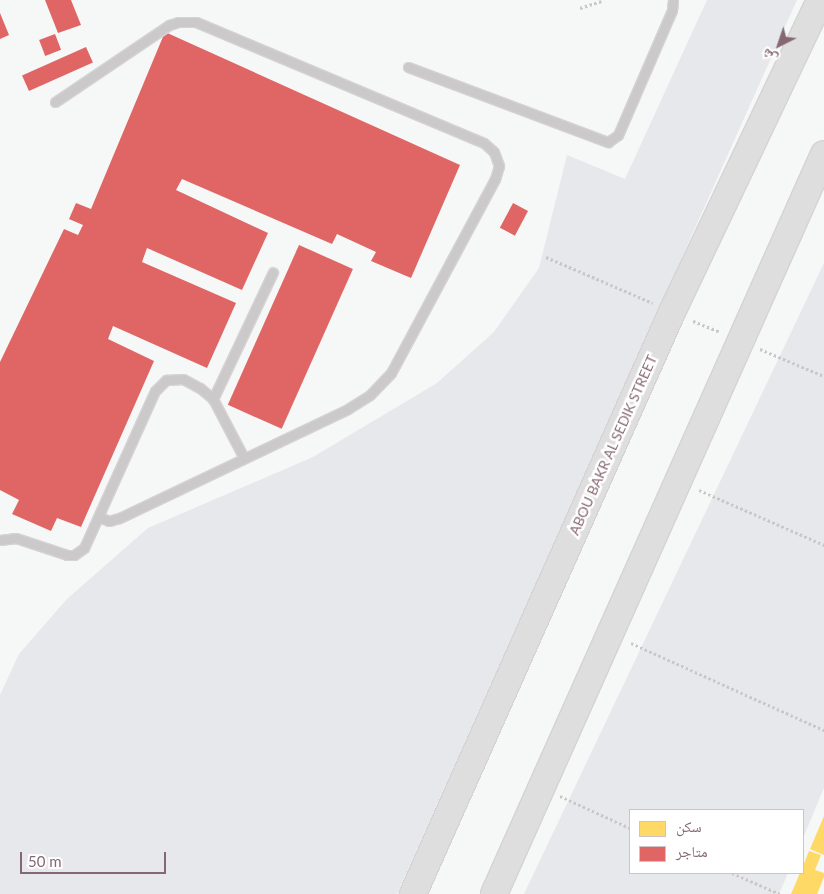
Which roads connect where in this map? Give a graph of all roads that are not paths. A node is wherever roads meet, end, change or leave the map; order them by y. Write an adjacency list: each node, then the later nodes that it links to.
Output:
1 (673, 0): 3 (lane)
2 (820, 0): 11 (main road, ABOU BAKR AL SEDIK STREET)
3 (408, 67)
4 (55, 102): 8 (lane)
5 (824, 154): 12 (main road)
6 (273, 272): 7 (lane)
7 (213, 399): 8 (lane); 9 (lane)
8 (244, 458): 9 (lane)
9 (99, 517): 10 (lane)
10 (0, 540)
11 (413, 894)
12 (494, 894)

